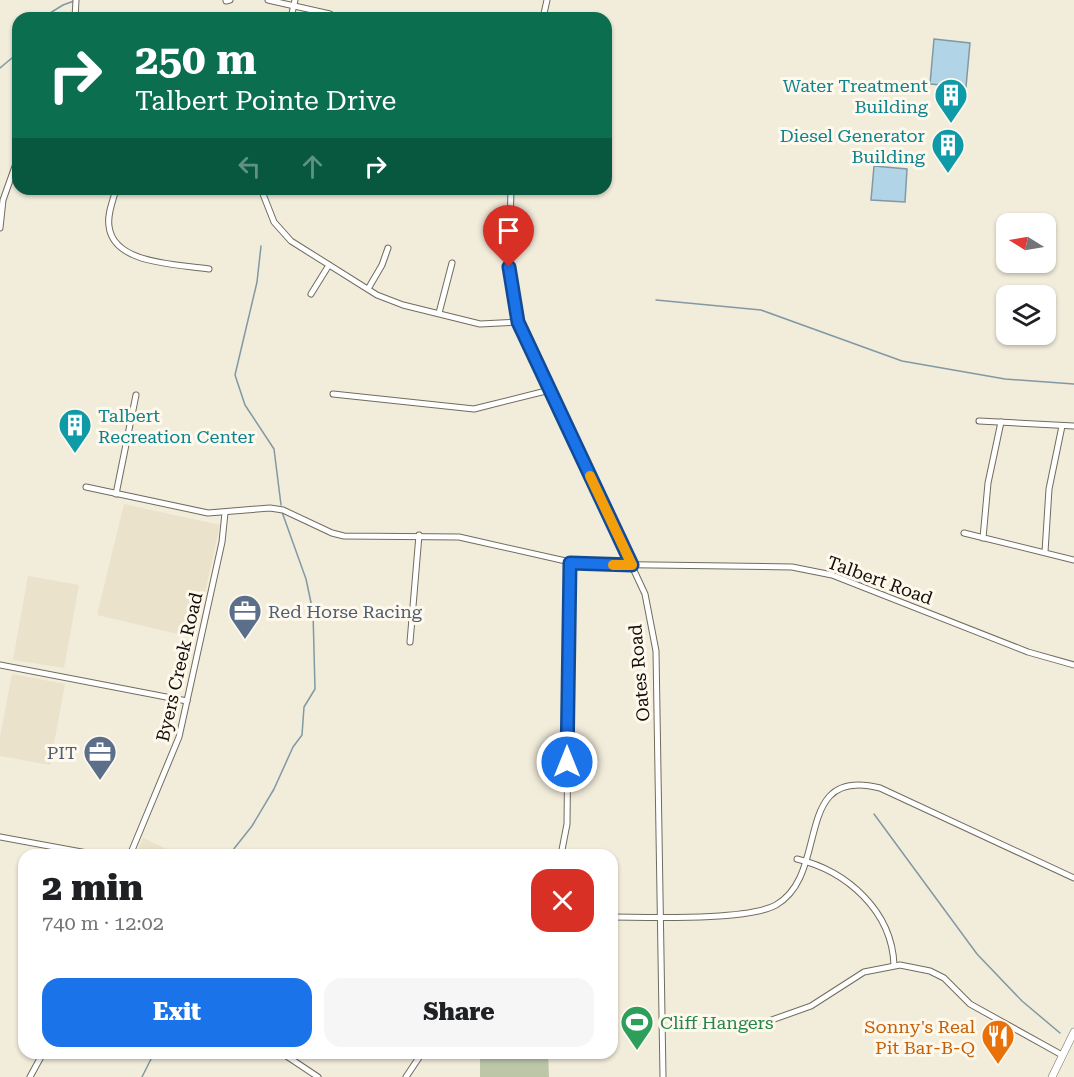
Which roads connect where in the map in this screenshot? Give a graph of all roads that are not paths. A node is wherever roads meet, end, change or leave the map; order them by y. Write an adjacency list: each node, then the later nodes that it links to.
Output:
1 (268, 0): 2 (street)
2 (295, 3): 3 (street)
3 (324, 12)
4 (12, 175): 8 (street)
5 (115, 195): 13 (street)
6 (263, 195): 12 (street)
7 (511, 195): 17 (street, Oates Road)
8 (1, 214): 9 (street)
9 (0, 228)
10 (388, 248): 14 (street)
11 (452, 263): 16 (street)
12 (329, 265): 14 (street); 15 (street)
13 (209, 269)
14 (368, 289): 16 (street)
15 (311, 294)
16 (439, 313): 17 (street)
17 (518, 322): 18 (street, Oates Road)
18 (550, 390): 19 (street); 34 (street, Oates Road)
19 (333, 394)
20 (136, 395): 26 (street)
21 (979, 421): 22 (street)
22 (1001, 422): 23 (street); 30 (street)
23 (1062, 426): 24 (street); 31 (street)
24 (1074, 426)
25 (86, 487): 26 (street, Talbert Road)
26 (116, 494): 27 (street, Talbert Road)
27 (225, 513): 29 (street, Talbert Road); 38 (street, Byers Creek Road)
28 (964, 533): 30 (street)
29 (419, 536): 33 (street, Talbert Road); 35 (street)
30 (983, 538): 31 (street)
31 (1046, 552): 32 (street)
32 (1074, 560)
33 (570, 563): 34 (street, Talbert Road); 42 (street)
34 (632, 565): 37 (street, Talbert Road); 46 (street, Oates Road)
35 (410, 642)
36 (0, 665): 38 (street)
37 (1074, 665)
38 (187, 701): 41 (street, Byers Creek Road)
39 (0, 837): 40 (street)
40 (65, 849)
41 (133, 849)
42 (562, 849)
43 (797, 859): 44 (street)
44 (807, 861): 45 (street); 46 (street); 48 (street)
45 (1074, 878)
46 (662, 916): 47 (street); 58 (street, Oates Road)
47 (618, 917)
48 (894, 965): 49 (street); 51 (street)
49 (766, 1022)
50 (1074, 1032): 51 (main road)
51 (1062, 1055): 59 (main road)
52 (40, 1059): 55 (street)
53 (291, 1059): 56 (street)
54 (418, 1059): 57 (street)
55 (30, 1077)
56 (318, 1077)
57 (406, 1077)
58 (663, 1077)
59 (1052, 1077)

